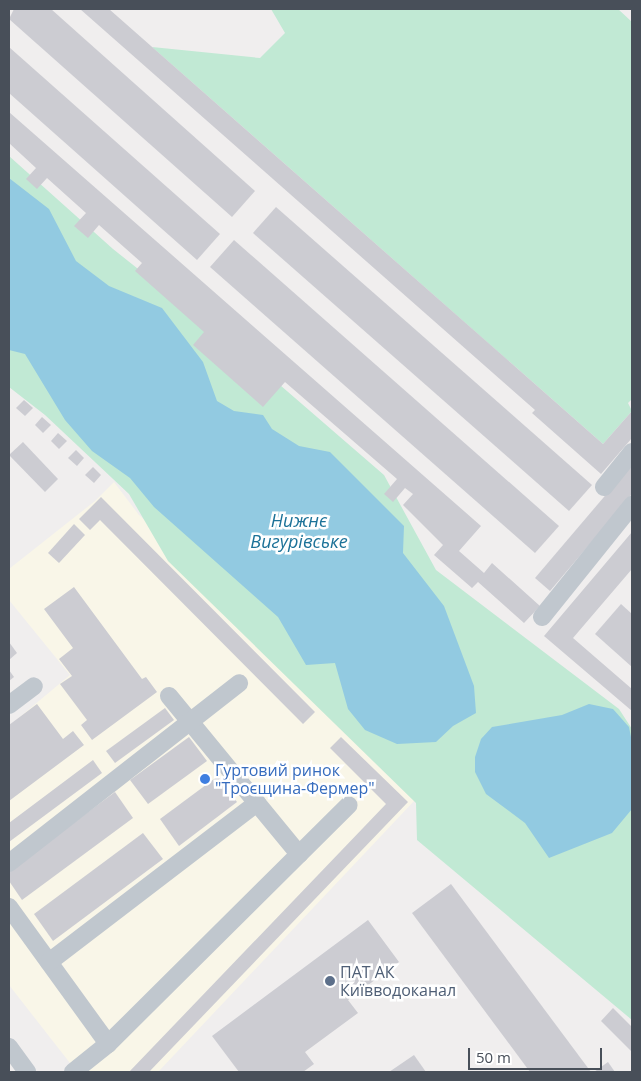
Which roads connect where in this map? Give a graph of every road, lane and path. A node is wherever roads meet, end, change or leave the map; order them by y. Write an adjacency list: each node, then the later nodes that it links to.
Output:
1 (632, 452): 2 (street)
2 (604, 487)
3 (632, 505): 4 (street)
4 (542, 618)
5 (239, 684): 9 (street)
6 (34, 686): 8 (street)
7 (169, 696): 9 (street)
8 (9, 705)
9 (190, 722): 10 (street); 13 (street)
10 (257, 803): 12 (street); 15 (street)
11 (349, 805): 12 (street)
12 (299, 854): 16 (street)
13 (9, 863)
14 (9, 907): 15 (street)
15 (49, 962): 16 (street)
16 (108, 1044): 19 (street)
17 (9, 1047): 18 (street)
18 (27, 1072)
19 (74, 1072)

